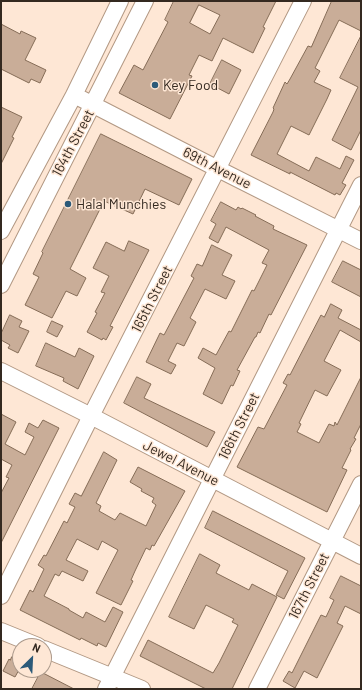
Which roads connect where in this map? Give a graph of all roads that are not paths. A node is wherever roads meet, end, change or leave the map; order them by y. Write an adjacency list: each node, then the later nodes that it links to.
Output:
1 (120, 1): 4 (street, 164th Street)
2 (145, 1): 5 (street, 164th Street)
3 (303, 1): 6 (street, 165th Street)
4 (74, 95): 5 (street, 69th Avenue); 9 (street, 164th Street)
5 (93, 105): 6 (street, 69th Avenue); 11 (street, 164th Street)
6 (218, 169): 8 (street, 69th Avenue); 13 (street, 165th Street)
7 (361, 185): 8 (street, 166th Street)
8 (338, 229): 10 (street, 69th Avenue); 14 (street, 166th Street)
9 (1, 231)
10 (361, 241)
11 (1, 285)
12 (1, 371): 13 (street, Jewel Avenue)
13 (91, 416): 14 (street, Jewel Avenue); 18 (street, 165th Street)
14 (212, 479): 16 (street, Jewel Avenue); 22 (street, 166th Street)
15 (361, 484): 16 (street, 167th Street)
16 (332, 541): 17 (street, Jewel Avenue); 24 (street, 167th Street)
17 (361, 556)
18 (1, 596)
19 (1, 631): 20 (street)
20 (18, 638)
21 (52, 653): 22 (street)
22 (109, 683): 23 (street)
23 (142, 689)
24 (257, 689)

